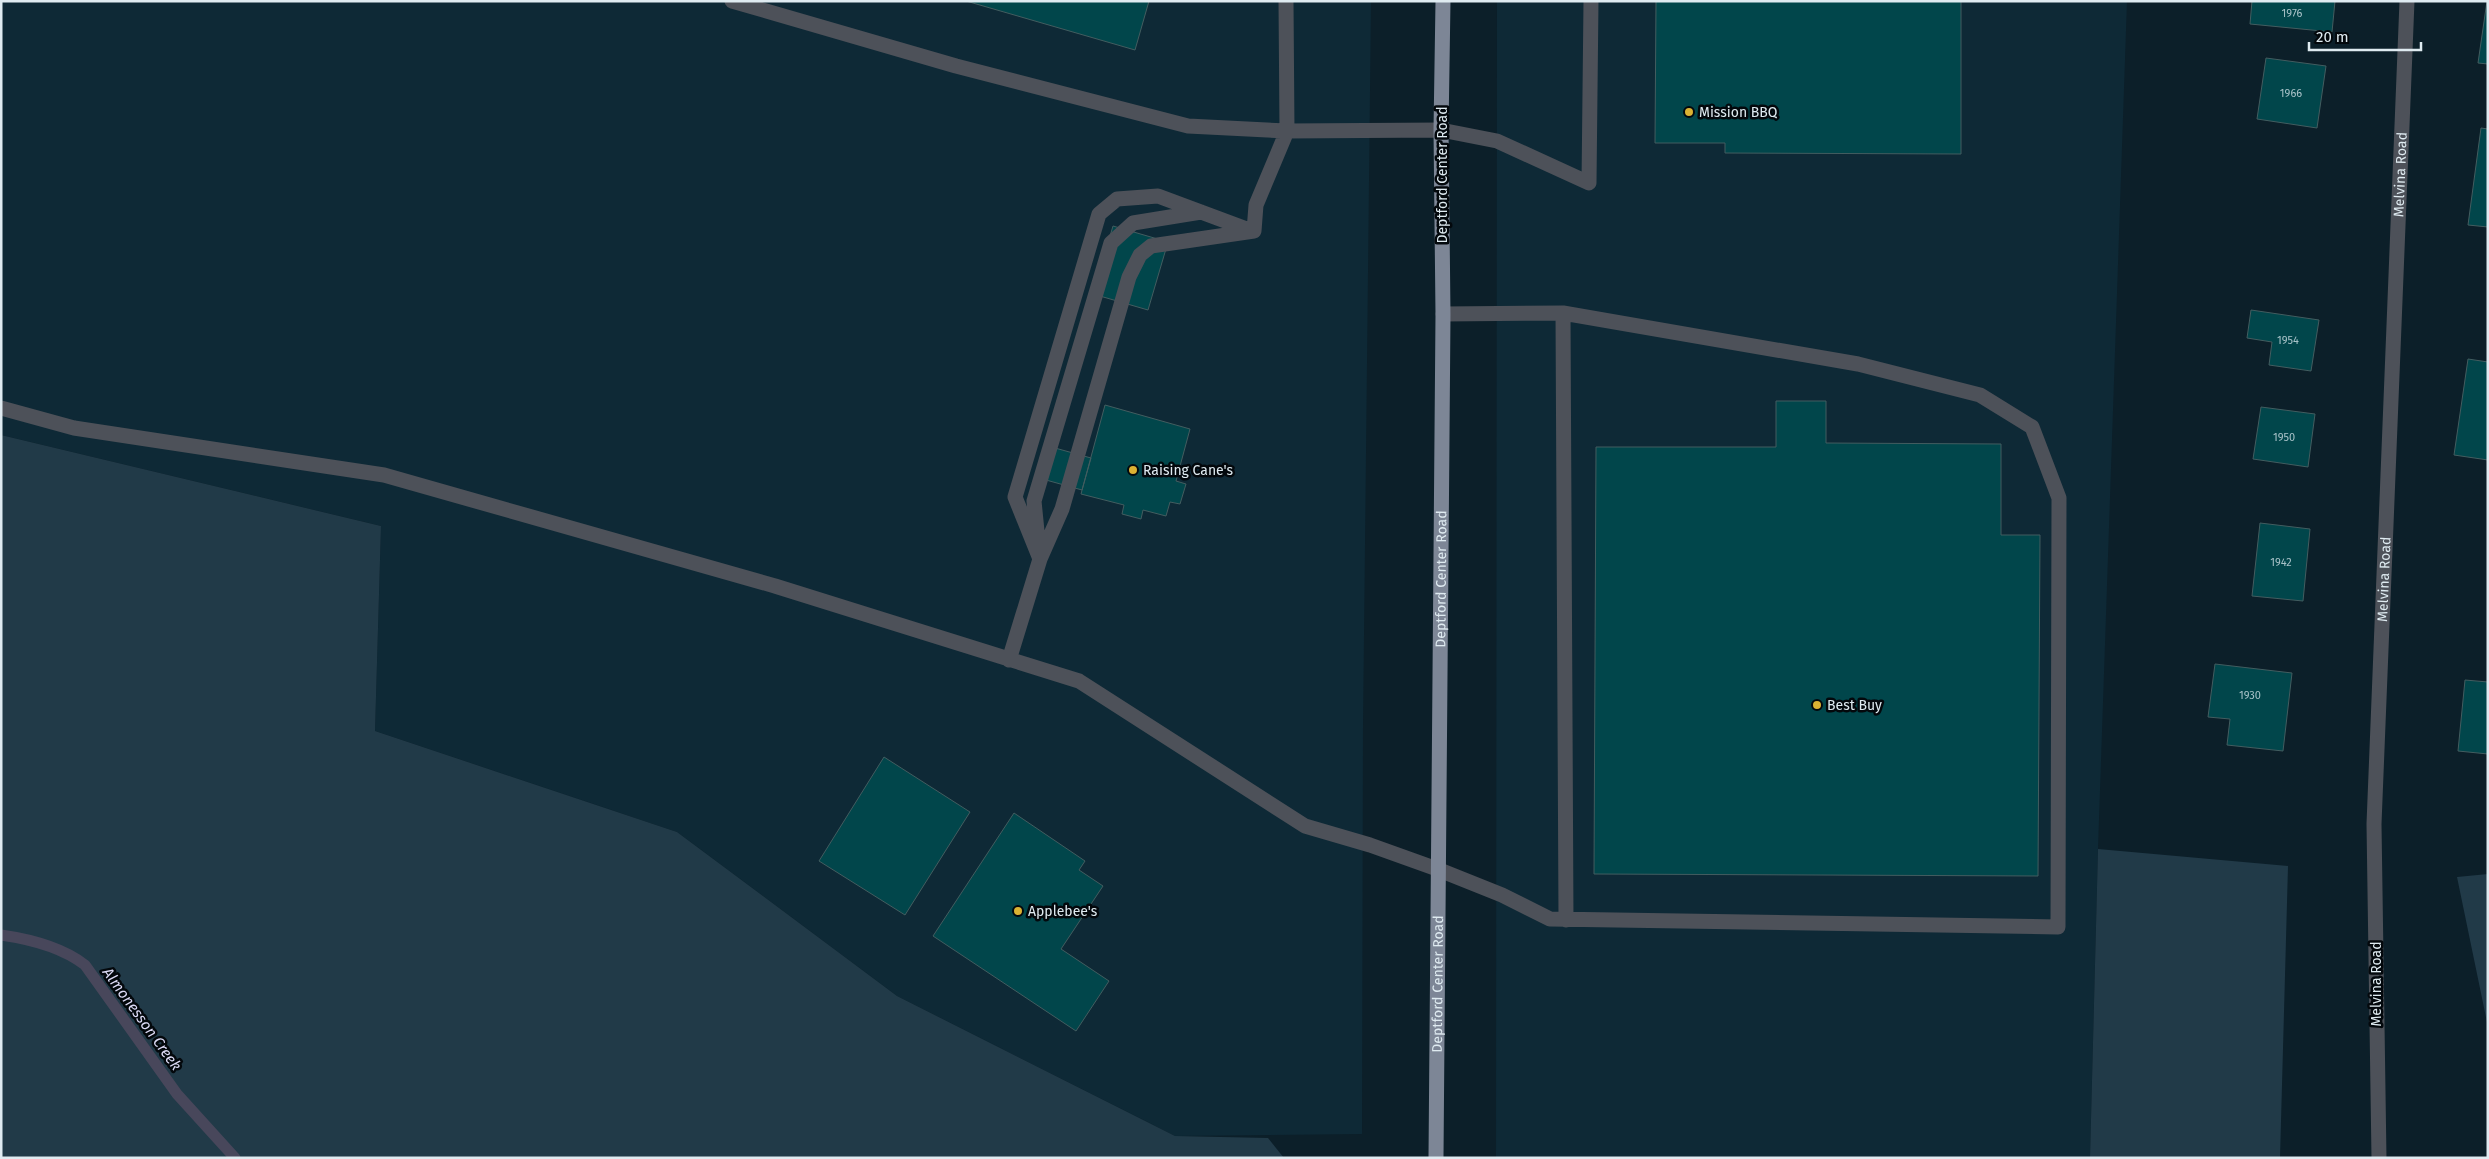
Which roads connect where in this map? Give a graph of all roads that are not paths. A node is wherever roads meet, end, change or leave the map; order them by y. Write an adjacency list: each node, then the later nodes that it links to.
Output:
1 (732, 1): 7 (street)
2 (1286, 1): 7 (street)
3 (1443, 1): 6 (main road, Deptford Center Road)
4 (1591, 1): 6 (street)
5 (2407, 1): 18 (street, Melvina Road)
6 (1441, 130): 7 (street); 11 (main road, Deptford Center Road)
7 (1287, 131): 9 (street)
8 (1202, 212): 9 (street); 13 (street); 13 (street)
9 (1254, 231): 13 (street)
10 (1563, 313): 11 (street); 16 (street); 16 (street)
11 (1443, 314): 15 (main road, Deptford Center Road)
12 (1, 408): 14 (street)
13 (1040, 559): 14 (street)
14 (1009, 660): 15 (street)
15 (1437, 869): 16 (street); 17 (main road, Deptford Center Road)
16 (1566, 920)
17 (1436, 1158)
18 (2379, 1158)

